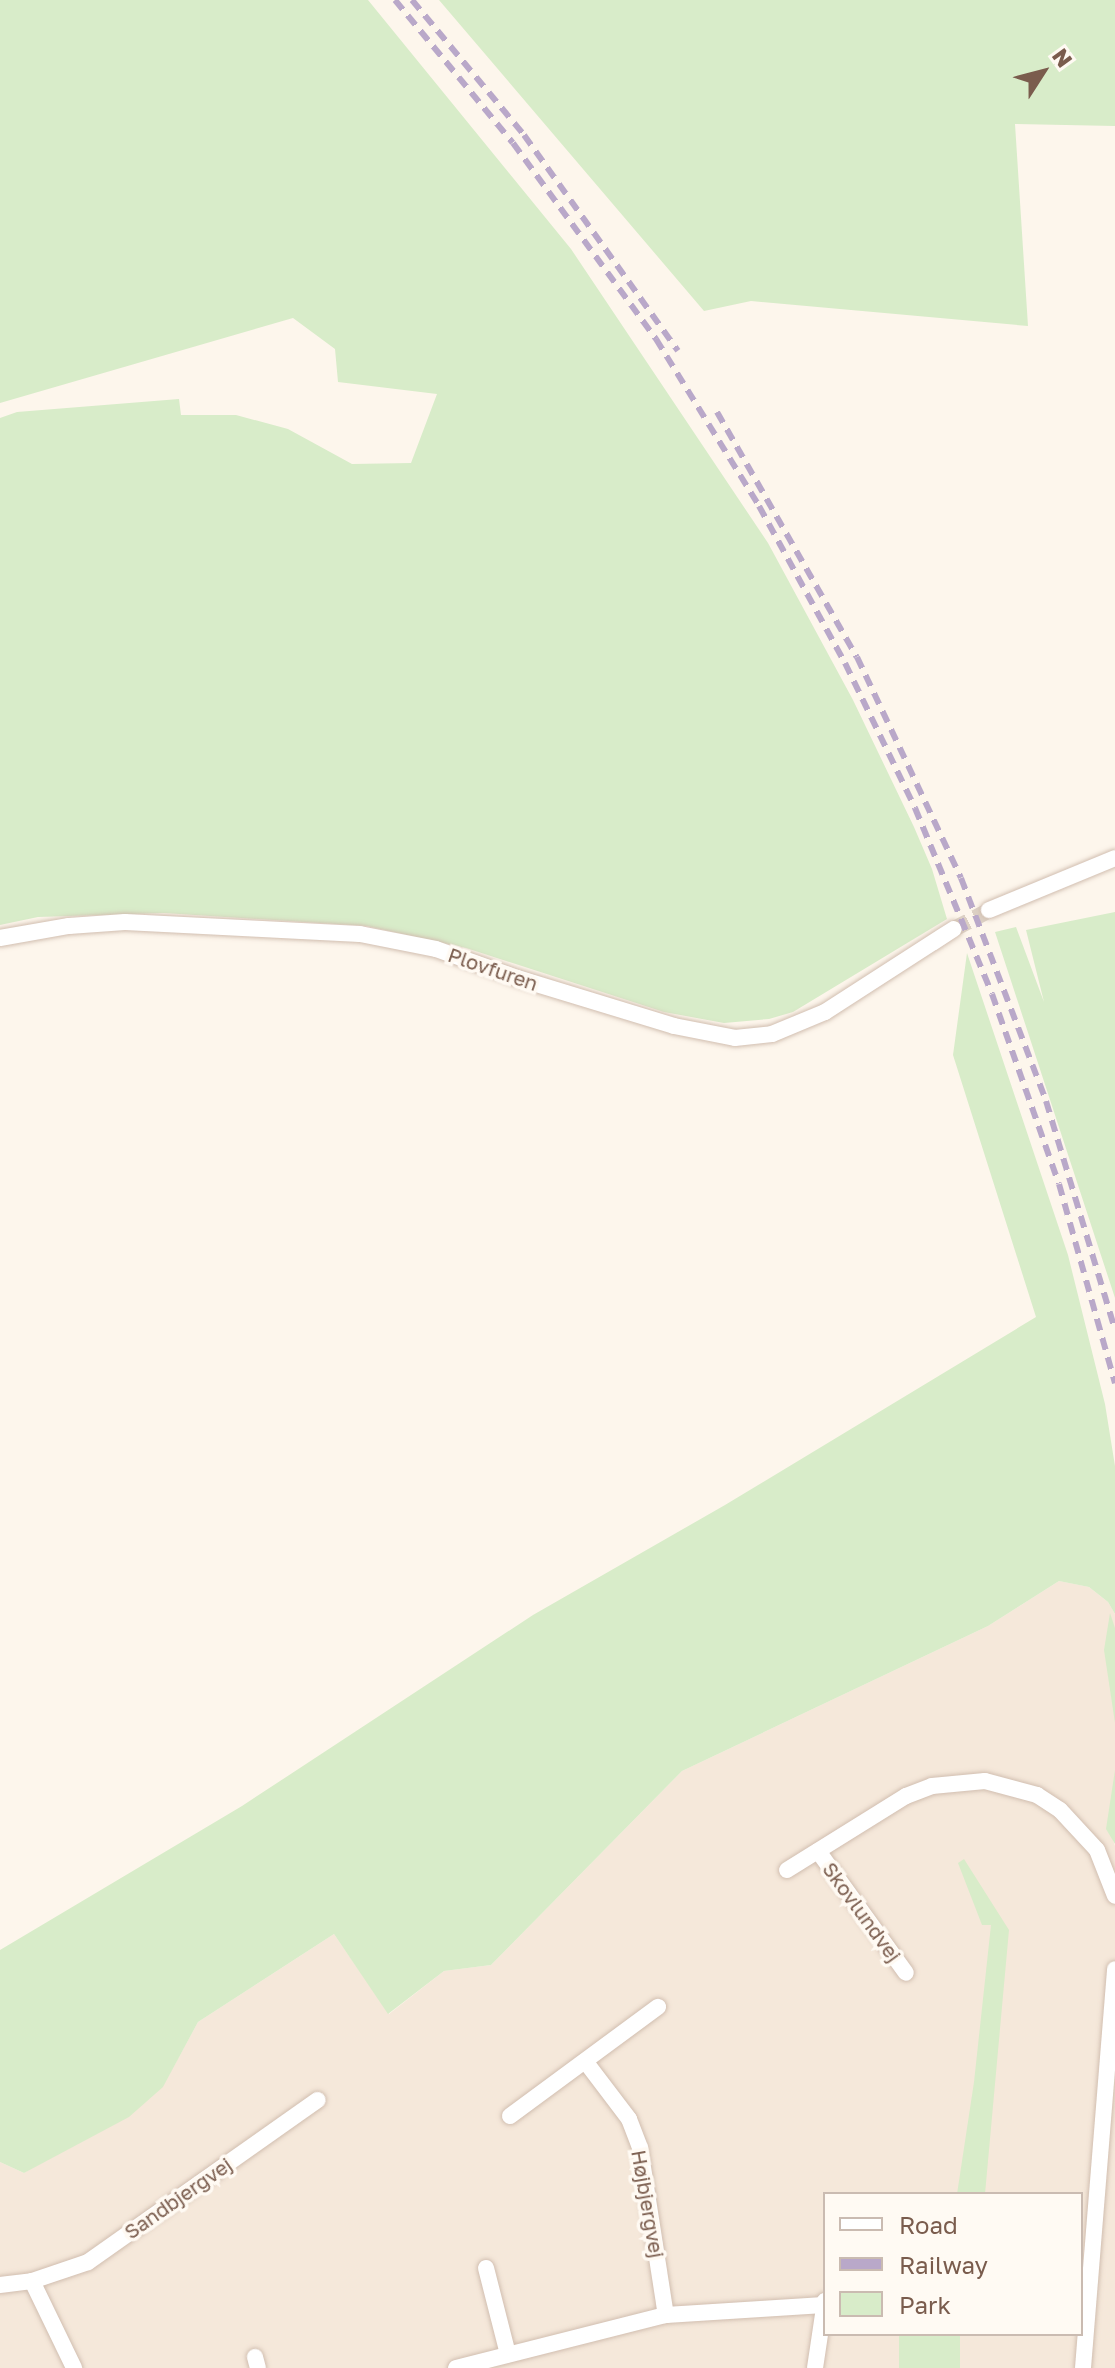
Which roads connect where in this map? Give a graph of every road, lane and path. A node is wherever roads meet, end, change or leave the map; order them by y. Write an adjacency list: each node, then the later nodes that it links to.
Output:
1 (1115, 858): 2 (street)
2 (989, 910)
3 (954, 929): 4 (street, Plovfuren)
4 (0, 938)
5 (818, 1851): 6 (street, Skovlundvej); 7 (street, Skovlundvej); 9 (street, Skovlundvej)
6 (787, 1870)
7 (1115, 1896)
8 (1115, 1969): 25 (street)
9 (906, 1973)
10 (658, 2007): 11 (street)
11 (585, 2061): 13 (street); 18 (street, Højbjergvej)
12 (318, 2100): 15 (street, Sandbjergvej)
13 (510, 2116)
14 (486, 2268): 20 (street)
15 (32, 2281): 16 (street, Sandbjergvej); 21 (street)
16 (0, 2285)
17 (823, 2303): 18 (street)
18 (666, 2315): 20 (street)
19 (823, 2316): 24 (street)
20 (513, 2353): 22 (street); 23 (street)
21 (74, 2368)
22 (456, 2368)
23 (524, 2368)
24 (815, 2368)
25 (1083, 2368)

